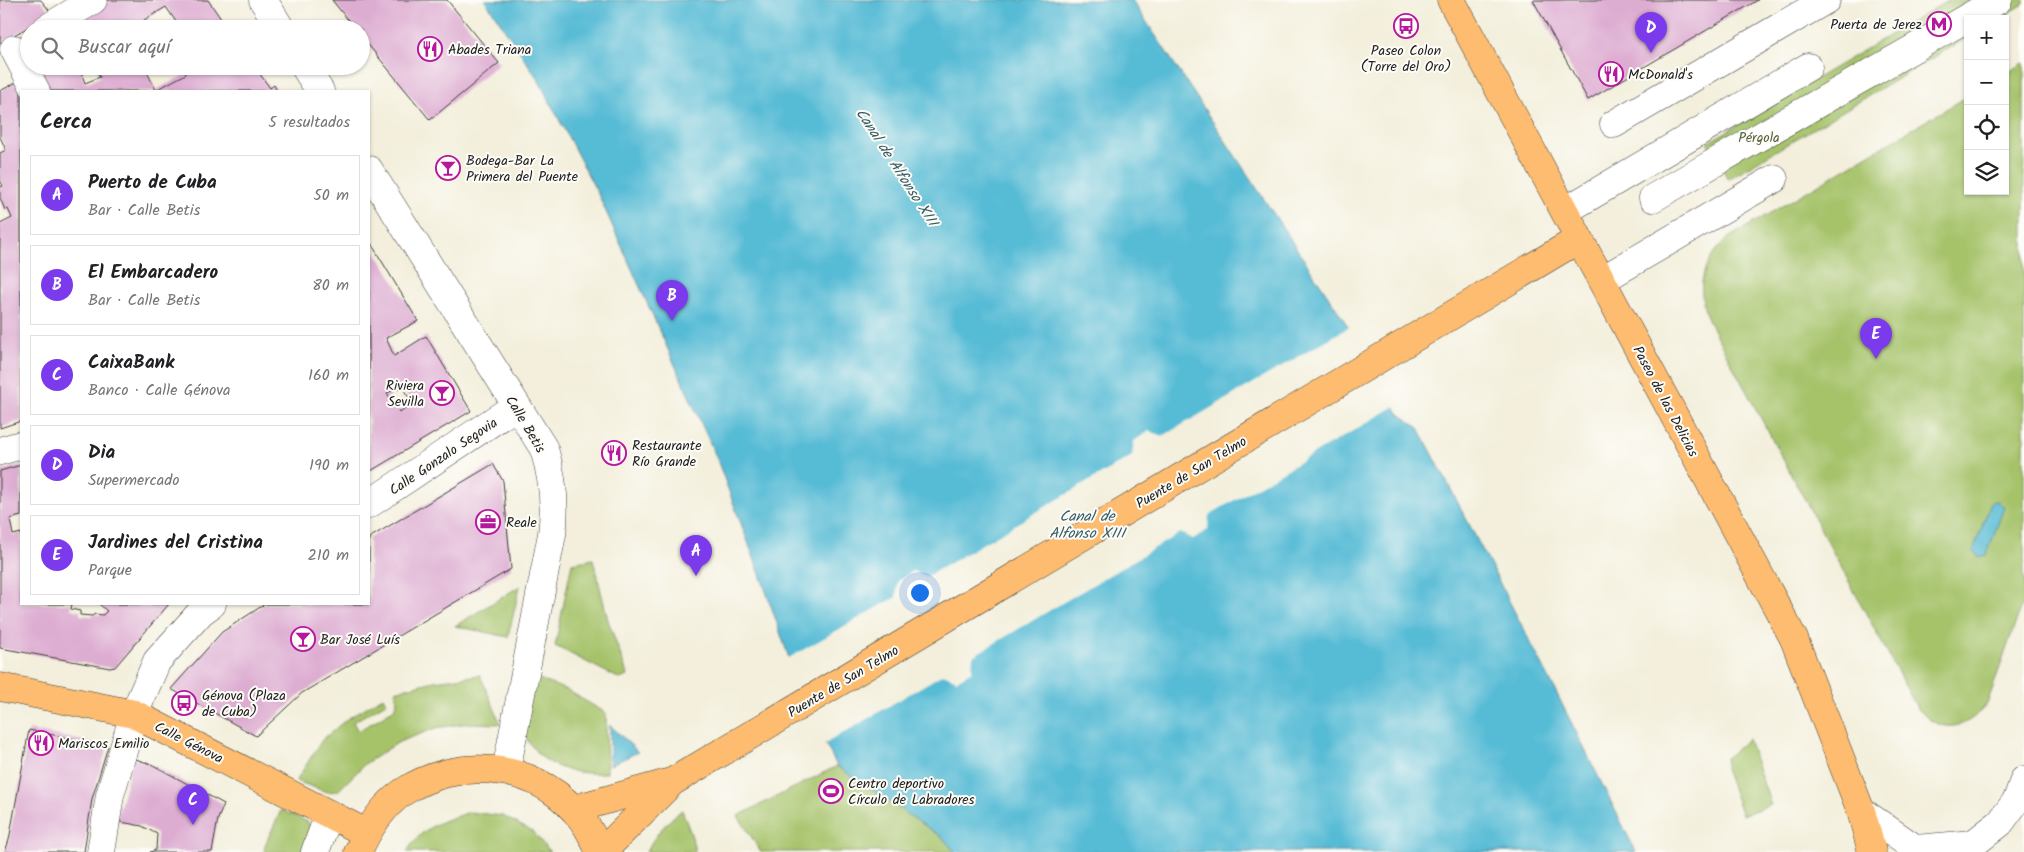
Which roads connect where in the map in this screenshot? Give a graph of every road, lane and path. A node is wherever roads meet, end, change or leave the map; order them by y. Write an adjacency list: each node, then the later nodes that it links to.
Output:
1 (93, 0): 6 (street)
2 (263, 0): 7 (street)
3 (1451, 0): 19 (main road, Paseo de las Delicias)
4 (1826, 0): 15 (street)
5 (1998, 0): 18 (street)
6 (57, 15)
7 (275, 20)
8 (14, 47): 9 (street)
9 (20, 59)
10 (1808, 67): 19 (street)
11 (28, 75): 13 (street)
12 (310, 75): 14 (street)
13 (36, 90)
14 (319, 90)
15 (1614, 124)
16 (370, 172): 22 (street, Calle Betis)
17 (1774, 179): 21 (street)
18 (1653, 198)
19 (1565, 211): 20 (main road, Paseo de las Delicias)
20 (1579, 239): 21 (main road, Paseo de las Delicias); 31 (main road, Puente de San Telmo)
21 (1602, 280): 33 (main road, Paseo de las Delicias)
22 (516, 406): 25 (street, Calle Gonzalo Segovia); 29 (street, Calle Betis)
23 (20, 445): 24 (street)
24 (0, 451)
25 (370, 503)
26 (211, 605): 28 (street)
27 (0, 687): 28 (main road, Calle Génova)
28 (134, 714): 34 (main road, Calle Génova); 36 (street)
29 (506, 771): 32 (main road); 35 (main road)
30 (2024, 780): 33 (street)
31 (672, 782): 32 (main road, Puente de San Telmo); 38 (main road, Puente de San Telmo)
32 (574, 809): 38 (main road)
33 (1861, 811): 39 (main road, Paseo de las Delicias); 40 (main road, Paseo de las Delicias)
34 (329, 814): 35 (main road, Calle Génova); 37 (street)
35 (362, 842)
36 (101, 852)
37 (315, 852)
38 (601, 852)
39 (1872, 852)
40 (1882, 852)

